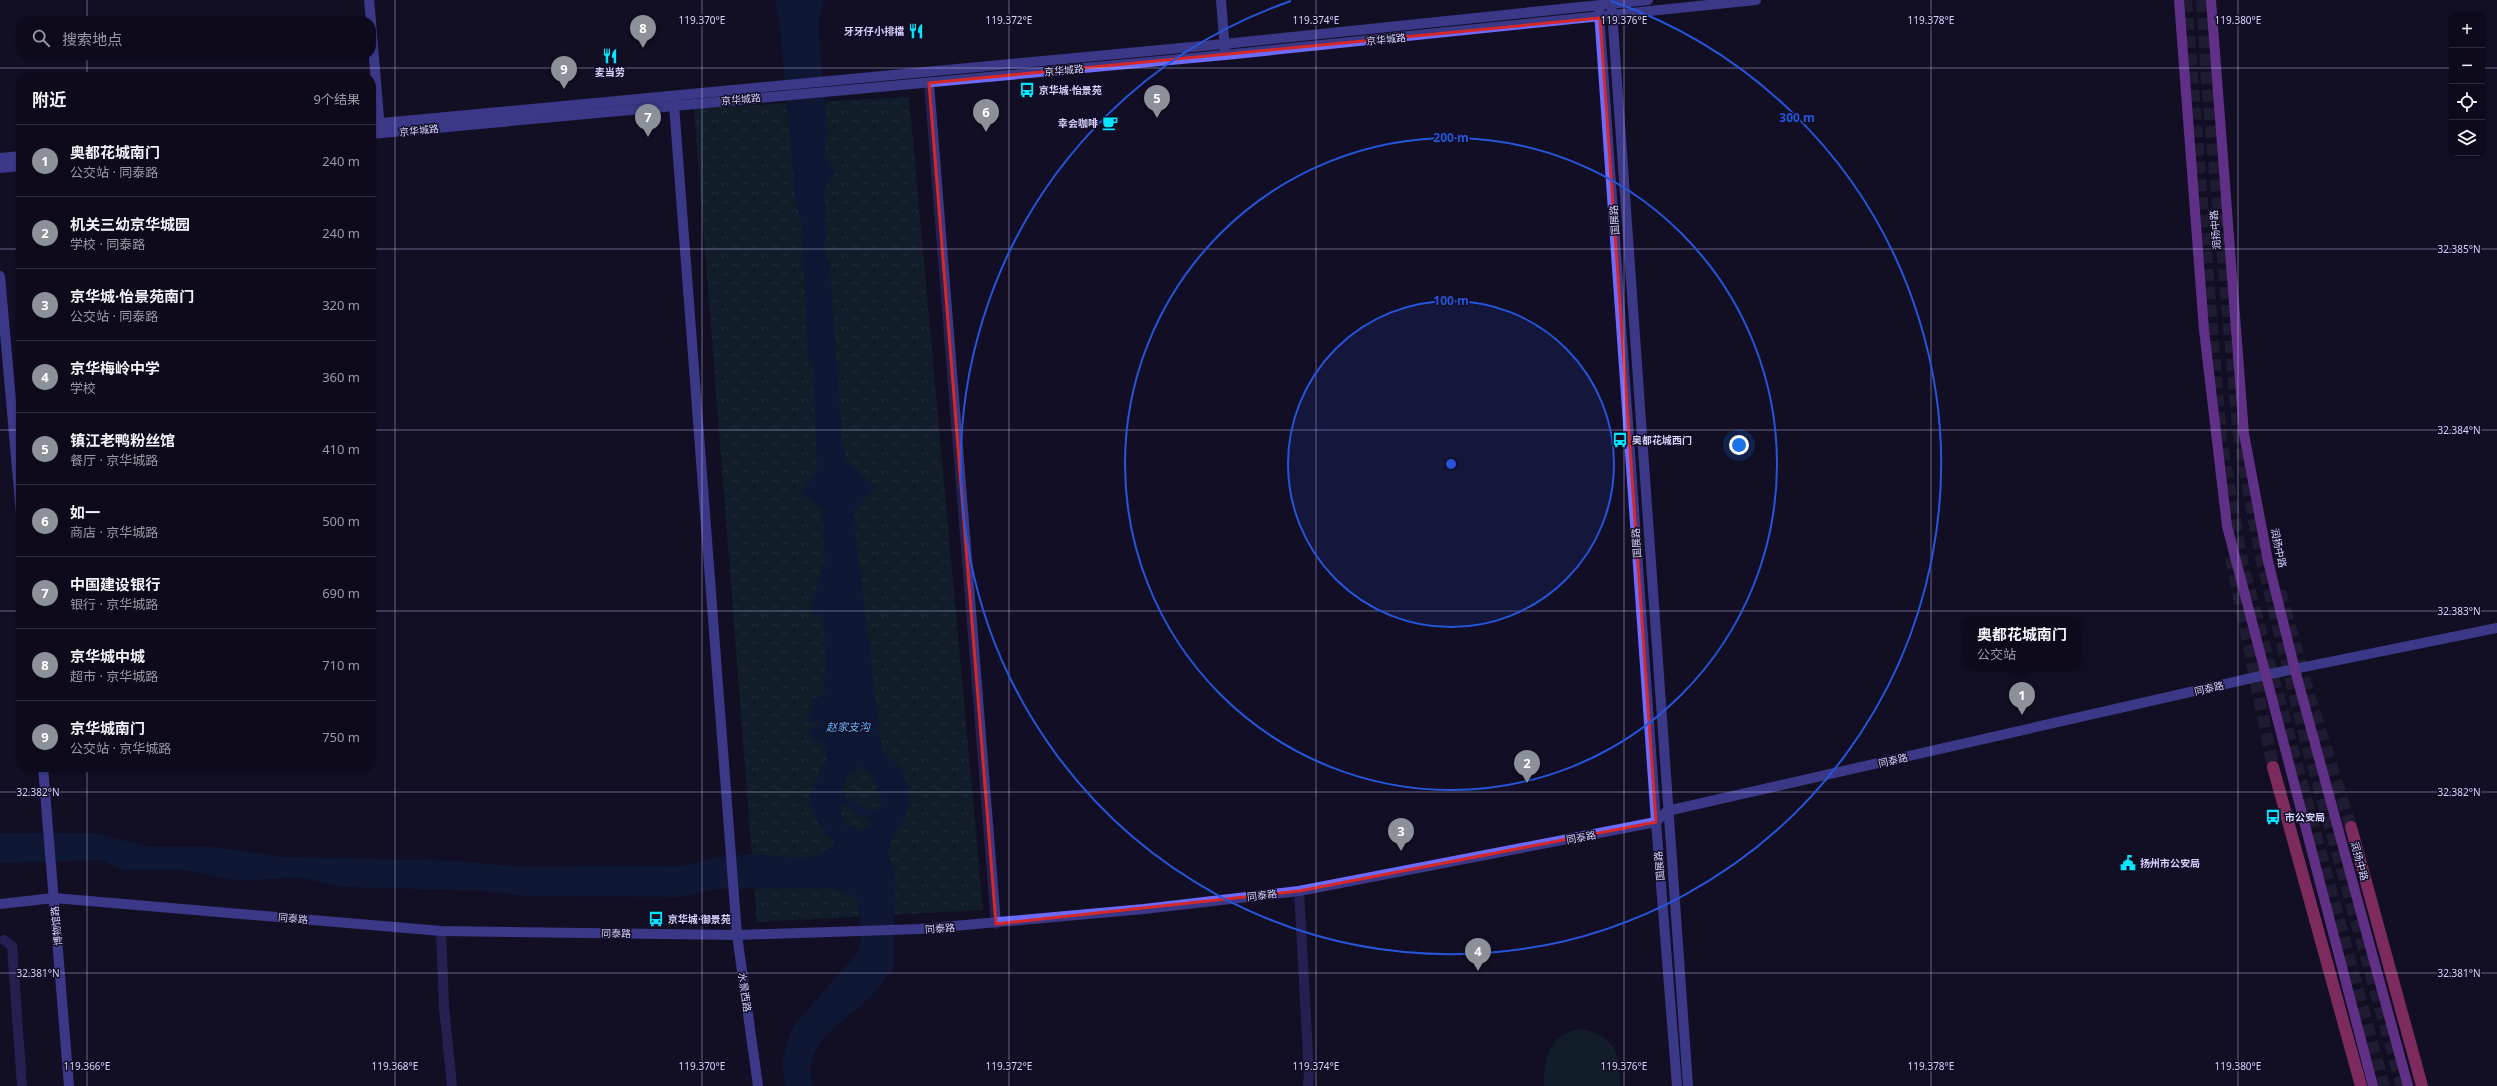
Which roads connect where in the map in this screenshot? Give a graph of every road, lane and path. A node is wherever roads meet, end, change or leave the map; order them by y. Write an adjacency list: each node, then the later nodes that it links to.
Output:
1 (369, 0): 9 (street)
2 (1221, 0): 12 (street)
3 (1648, 0): 7 (street, 京华城路)
4 (1756, 0): 10 (street, 京华城路)
5 (2180, 0): 29 (main road, 润扬中路)
6 (2211, 0): 28 (main road, 润扬中路)
7 (1611, 2): 8 (street, 京华城路); 10 (street, 国展路)
8 (1599, 3): 11 (street, 国展路); 12 (street, 京华城路)
9 (370, 16)
10 (1612, 17): 11 (street, 京华城路); 32 (street, 国展路)
11 (1600, 18): 13 (street, 京华城路); 33 (street, 国展路)
12 (1224, 44): 13 (street); 17 (street, 京华城路)
13 (1225, 55): 16 (street, 京华城路)
14 (372, 60): 15 (street)
15 (373, 72)
16 (929, 83): 17 (street, 京华城路); 38 (street)
17 (757, 92): 18 (street, 京华城路); 19 (street, 京华城路)
18 (674, 105): 20 (street, 京华城路); 40 (street, 水景西路)
19 (376, 129)
20 (376, 129)
21 (16, 156): 22 (street)
22 (0, 158)
23 (16, 166): 24 (street)
24 (0, 168)
25 (0, 276): 26 (street)
26 (16, 457)
27 (2497, 628): 28 (street, 同泰路)
28 (2295, 670): 29 (street, 同泰路); 51 (main road, 润扬中路)
29 (2264, 676): 32 (street, 同泰路); 50 (main road, 润扬中路)
30 (2272, 767): 49 (highway)
31 (43, 772): 36 (street, 博物馆路)
32 (1667, 811): 33 (street); 48 (street, 国展路)
33 (1656, 822): 35 (street, 同泰路); 47 (street, 国展路)
34 (2351, 827): 52 (highway)
35 (1299, 891): 38 (street, 同泰路); 46 (street)
36 (54, 898): 37 (street, 同泰路); 39 (street, 同泰路); 43 (street, 博物馆路)
37 (0, 904)
38 (996, 924): 40 (street, 同泰路)
39 (441, 931): 40 (street, 同泰路); 44 (street)
40 (737, 935): 45 (street, 水景西路)
41 (4, 940): 42 (street)
42 (22, 1086)
43 (69, 1086)
44 (452, 1086)
45 (758, 1086)
46 (1308, 1086)
47 (1677, 1086)
48 (1688, 1086)
49 (2361, 1086)
50 (2373, 1086)
51 (2408, 1086)
52 (2422, 1086)

